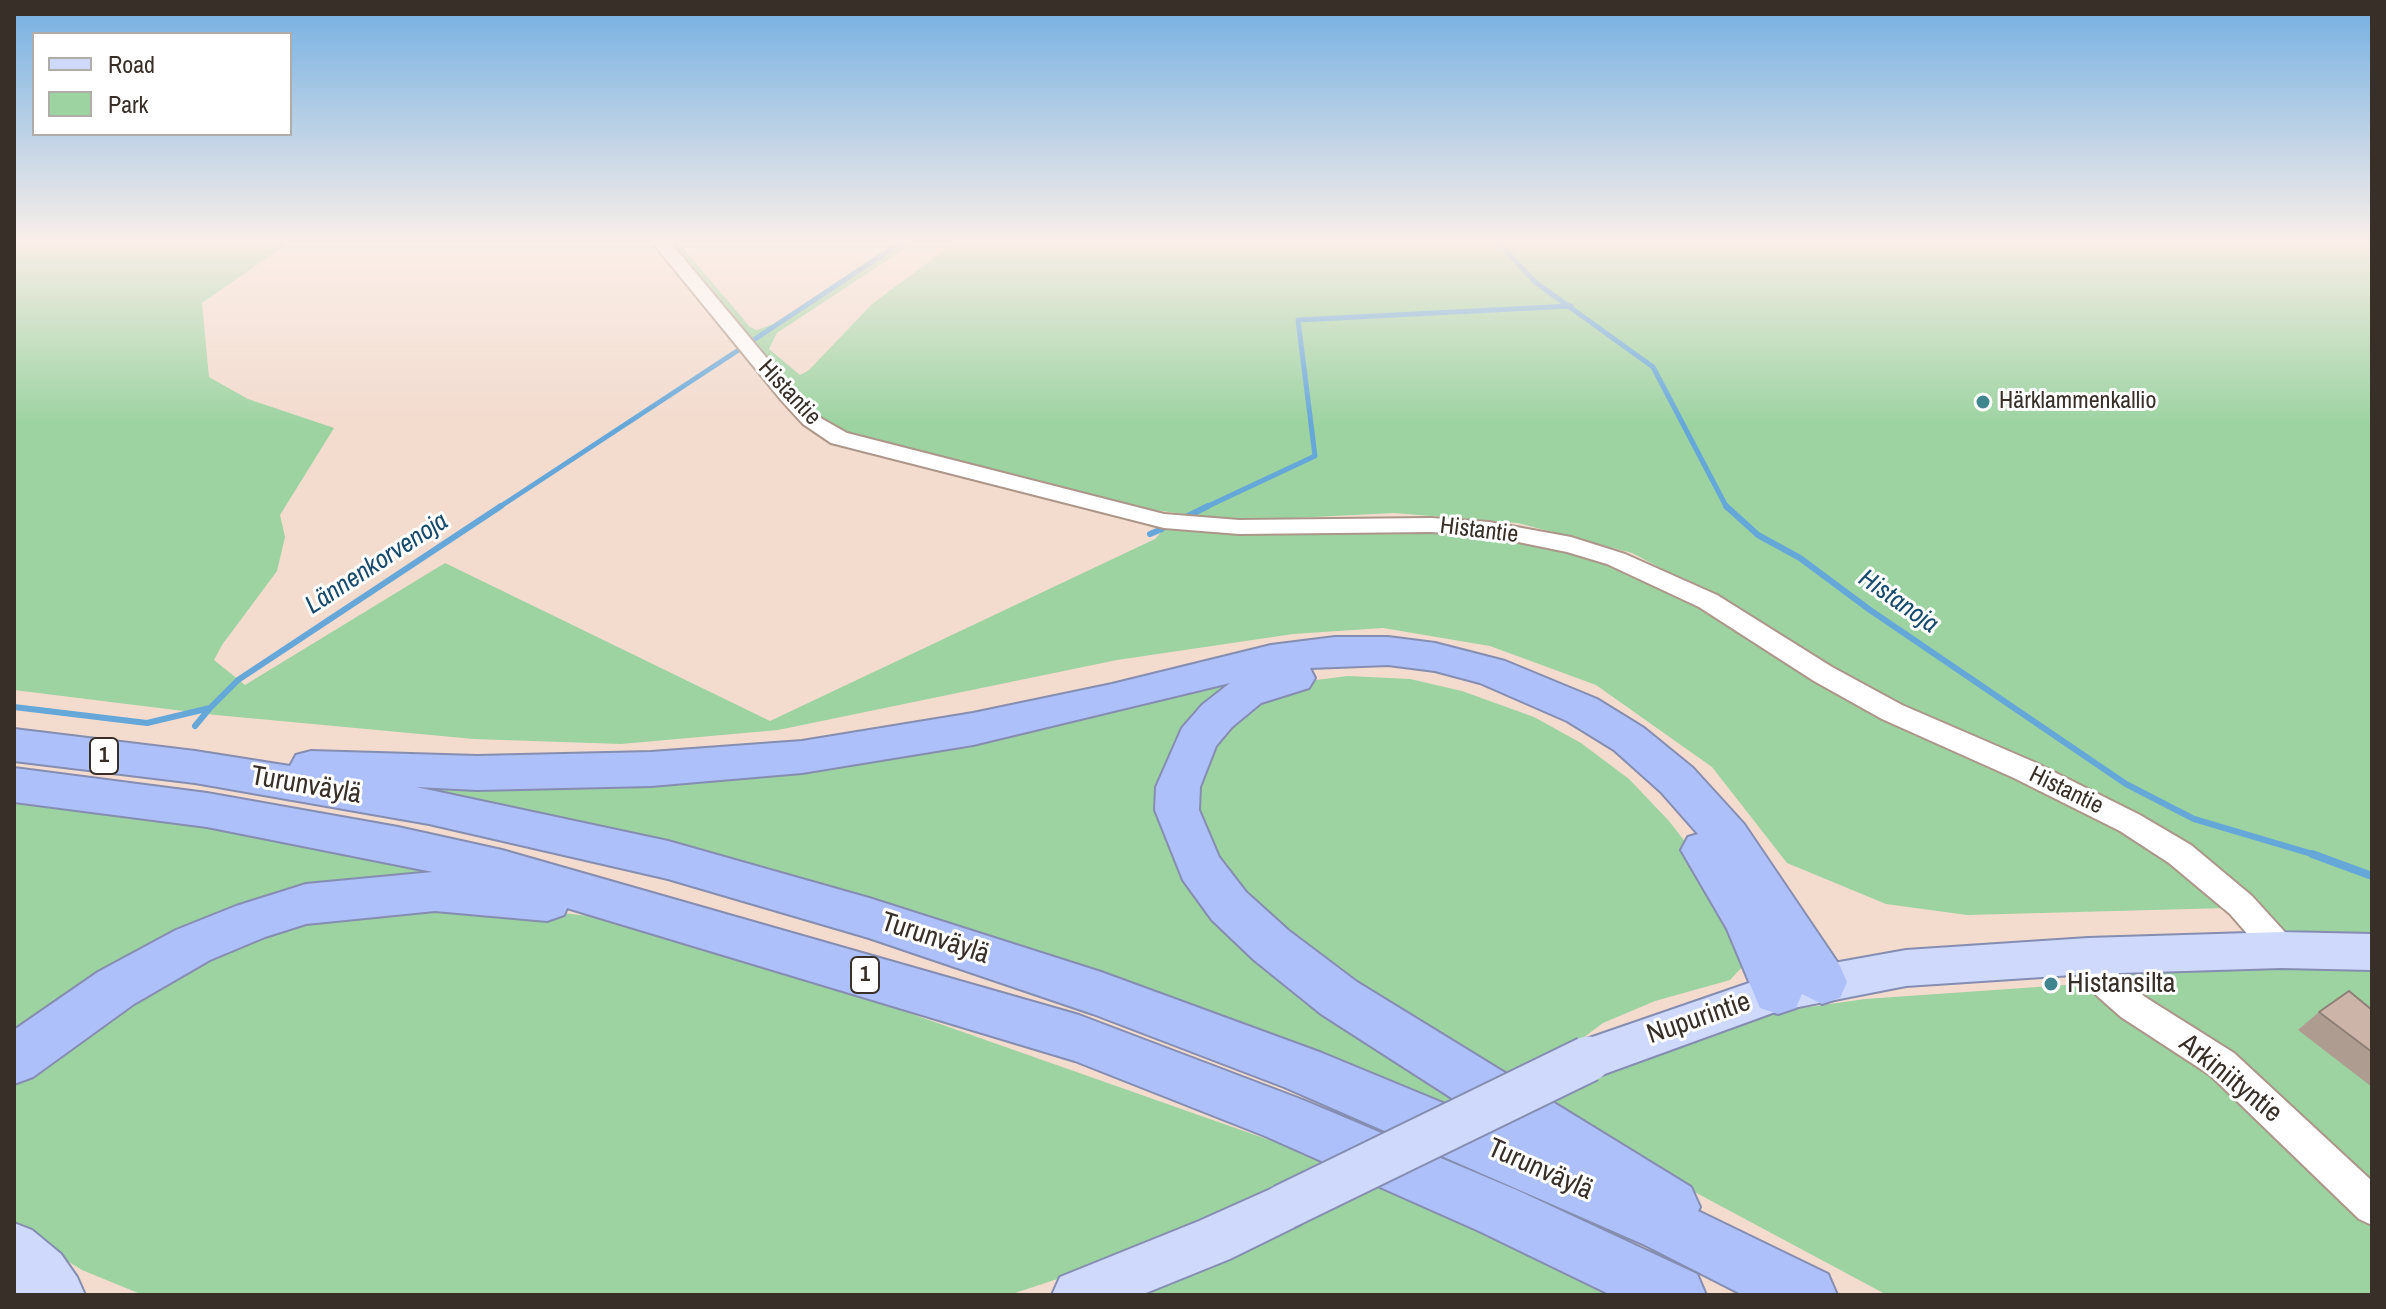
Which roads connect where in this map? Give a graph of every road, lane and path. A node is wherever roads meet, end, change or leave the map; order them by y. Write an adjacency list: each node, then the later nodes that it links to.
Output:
1 (711, 303): 6 (street, Histantie)
2 (14, 745): 3 (highway, Turunväylä / 1)
3 (195, 767): 9 (highway); 18 (highway, Turunväylä / 1)
4 (14, 785): 5 (highway, Turunväylä / 1)
5 (631, 905): 10 (highway); 17 (highway, Turunväylä / 1)
6 (2281, 950): 7 (main road, Nupurintie); 8 (main road, Nupurintie)
7 (2372, 952)
8 (2088, 956): 9 (main road, Nupurintie); 11 (street, Arkiniityntie)
9 (1800, 987): 16 (main road, Nupurintie, bridge); 18 (highway)
10 (14, 1060)
11 (2372, 1206)
12 (14, 1248): 15 (main road)
13 (14, 1293): 14 (main road)
14 (22, 1295)
15 (59, 1295)
16 (1078, 1295)
17 (1676, 1295)
18 (1808, 1295)

